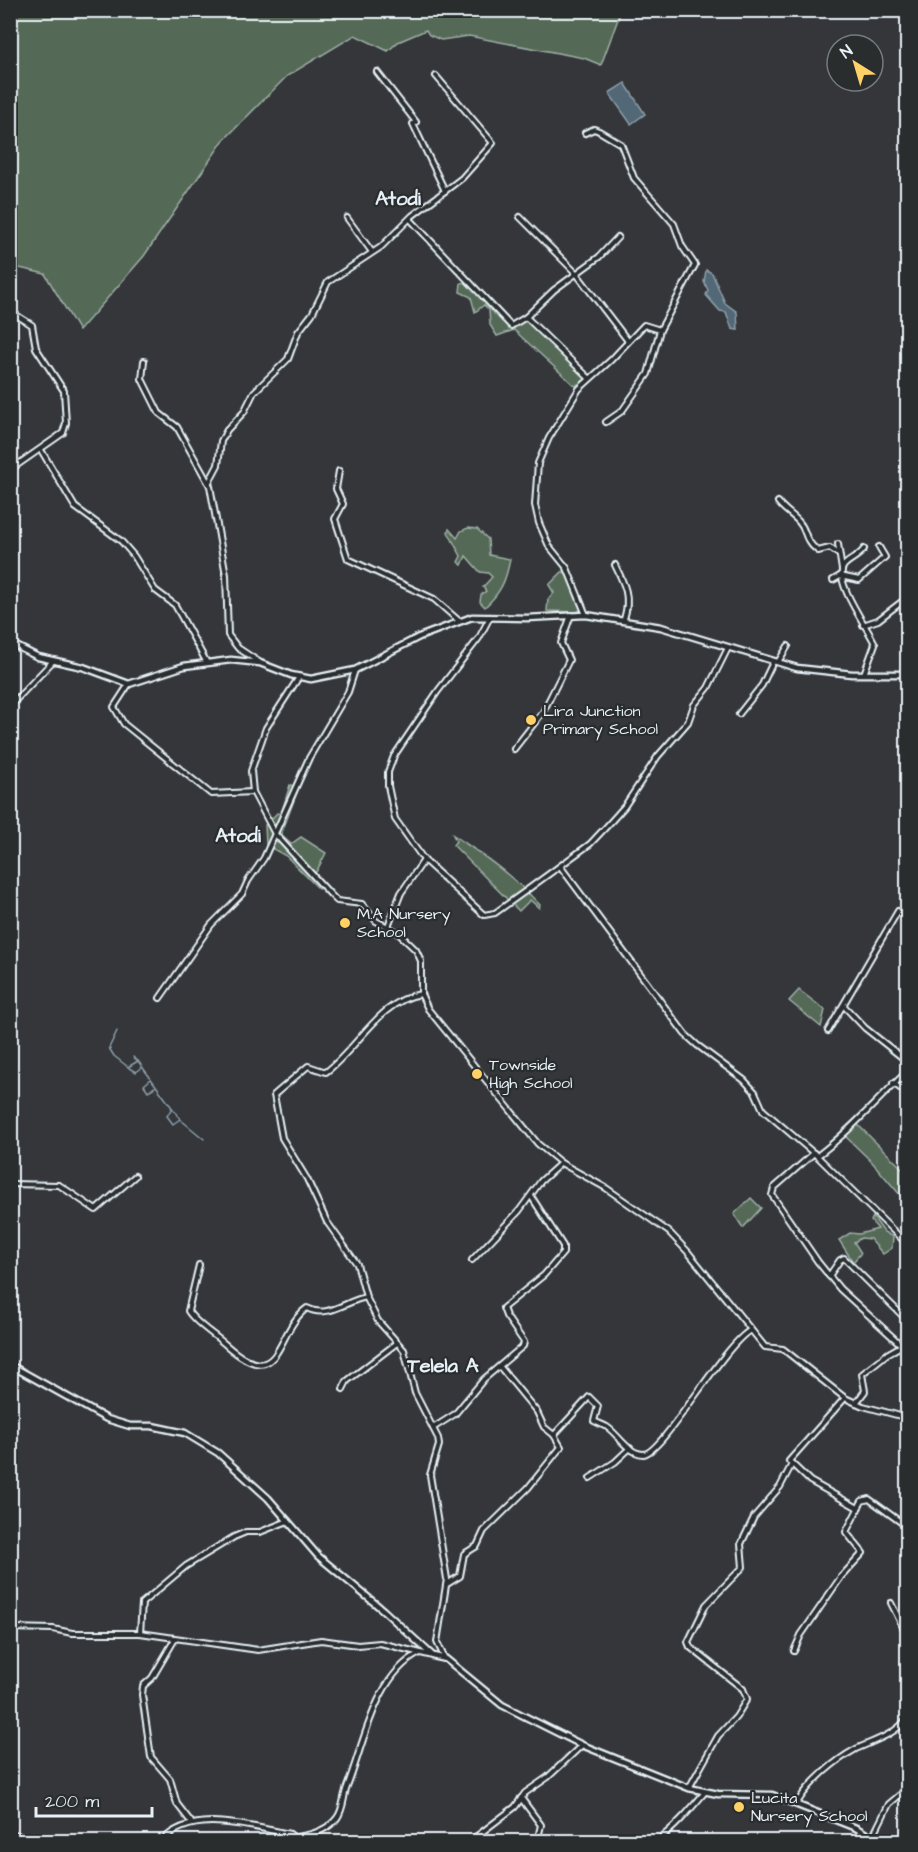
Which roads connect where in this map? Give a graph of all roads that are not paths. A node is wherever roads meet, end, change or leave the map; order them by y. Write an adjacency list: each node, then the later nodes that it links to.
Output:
1 (377, 72): 4 (street)
2 (436, 76): 4 (street)
3 (585, 133): 13 (street)
4 (446, 191): 7 (street)
5 (520, 217): 10 (street)
6 (347, 218): 9 (street)
7 (410, 218): 9 (street); 12 (street)
8 (618, 237): 10 (street)
9 (372, 252): 21 (street)
10 (576, 273): 12 (street); 14 (street)
11 (10, 311): 18 (street)
12 (526, 317): 16 (street)
13 (660, 330): 14 (street); 17 (street)
14 (628, 341): 16 (street)
15 (144, 361): 21 (street)
16 (589, 378): 33 (street)
17 (606, 422)
18 (41, 450): 19 (street); 43 (street)
19 (10, 470)
20 (339, 471): 36 (street)
21 (209, 482): 44 (street)
22 (778, 502): 26 (street)
23 (838, 544): 26 (street)
24 (879, 547): 29 (street)
25 (864, 549): 28 (street)
26 (837, 553): 28 (street)
27 (615, 565): 35 (street)
28 (842, 571): 29 (street)
29 (841, 577): 30 (street); 37 (street)
30 (833, 580)
31 (908, 597): 37 (street)
32 (572, 614): 33 (street); 34 (street); 52 (street)
33 (586, 615): 35 (street)
34 (490, 616): 36 (street); 55 (street)
35 (624, 619): 40 (street)
36 (459, 621): 45 (street)
37 (863, 625): 46 (street)
38 (10, 643): 41 (street)
39 (788, 646): 42 (street)
40 (729, 648): 42 (street); 56 (street)
41 (52, 662): 49 (street); 50 (street)
42 (776, 662): 46 (street); 51 (street)
43 (207, 663): 44 (street); 49 (street)
44 (260, 663): 48 (street)
45 (355, 670): 48 (street); 54 (street)
46 (864, 674): 47 (street)
47 (908, 674)
48 (299, 677): 53 (street)
49 (129, 684): 53 (street)
50 (10, 706)
51 (738, 714)
52 (514, 749)
53 (254, 792): 54 (street)
54 (275, 834): 58 (street); 60 (street)
55 (424, 860): 56 (street); 58 (street)
56 (560, 866): 67 (street)
57 (908, 919): 61 (street)
58 (388, 926): 59 (street)
59 (421, 994): 68 (street); 76 (street)
60 (160, 998)
61 (844, 1006): 62 (street); 63 (street)
62 (828, 1031)
63 (908, 1062)
64 (908, 1071): 65 (street)
65 (893, 1083): 66 (street); 67 (street)
66 (908, 1094)
67 (815, 1155): 72 (street); 75 (street)
68 (561, 1163): 71 (street); 78 (street)
69 (135, 1176): 70 (street)
70 (10, 1184)
71 (531, 1196): 73 (street); 83 (street)
72 (908, 1245)
73 (472, 1260)
74 (199, 1265): 76 (street)
75 (829, 1276): 77 (street); 80 (street)
76 (366, 1297): 79 (street)
77 (908, 1321)
78 (751, 1330): 85 (street); 90 (street)
79 (397, 1343): 84 (street); 88 (street)
80 (905, 1344): 81 (street); 86 (street)
81 (908, 1351)
82 (10, 1365): 95 (street)
83 (500, 1367): 88 (street); 89 (street)
84 (343, 1389)
85 (845, 1398): 86 (street); 91 (street)
86 (856, 1403): 87 (street)
87 (908, 1418)
88 (433, 1428): 96 (street)
89 (554, 1435): 90 (street); 96 (street)
90 (630, 1448): 92 (street)
91 (792, 1464): 93 (street); 110 (street)
92 (590, 1478)
93 (858, 1508): 94 (street); 102 (street)
94 (908, 1514)
95 (288, 1521): 99 (street); 104 (street)
96 (447, 1584): 105 (street)
97 (891, 1603): 100 (street)
98 (10, 1628): 99 (street)
99 (140, 1633): 101 (street)
100 (908, 1637)
101 (176, 1639): 103 (street); 115 (street)
102 (794, 1651)
103 (421, 1653): 104 (street); 117 (street)
104 (433, 1656): 105 (street)
105 (446, 1659): 109 (street)
106 (908, 1718): 107 (street)
107 (903, 1723): 108 (street); 114 (street)
108 (908, 1730)
109 (582, 1745): 110 (street); 113 (street)
110 (689, 1788): 112 (street)
111 (908, 1788): 118 (street)
112 (705, 1792): 114 (street); 125 (street)
113 (521, 1798): 123 (street); 124 (street)
114 (798, 1803): 118 (street)
115 (191, 1822): 117 (street); 122 (street)
116 (10, 1832): 119 (street)
117 (298, 1839)
118 (871, 1839): 126 (street)
119 (33, 1842)
120 (56, 1842): 121 (street)
121 (72, 1842)
122 (161, 1842)
123 (469, 1842)
124 (537, 1842)
125 (655, 1842)
126 (880, 1842)

